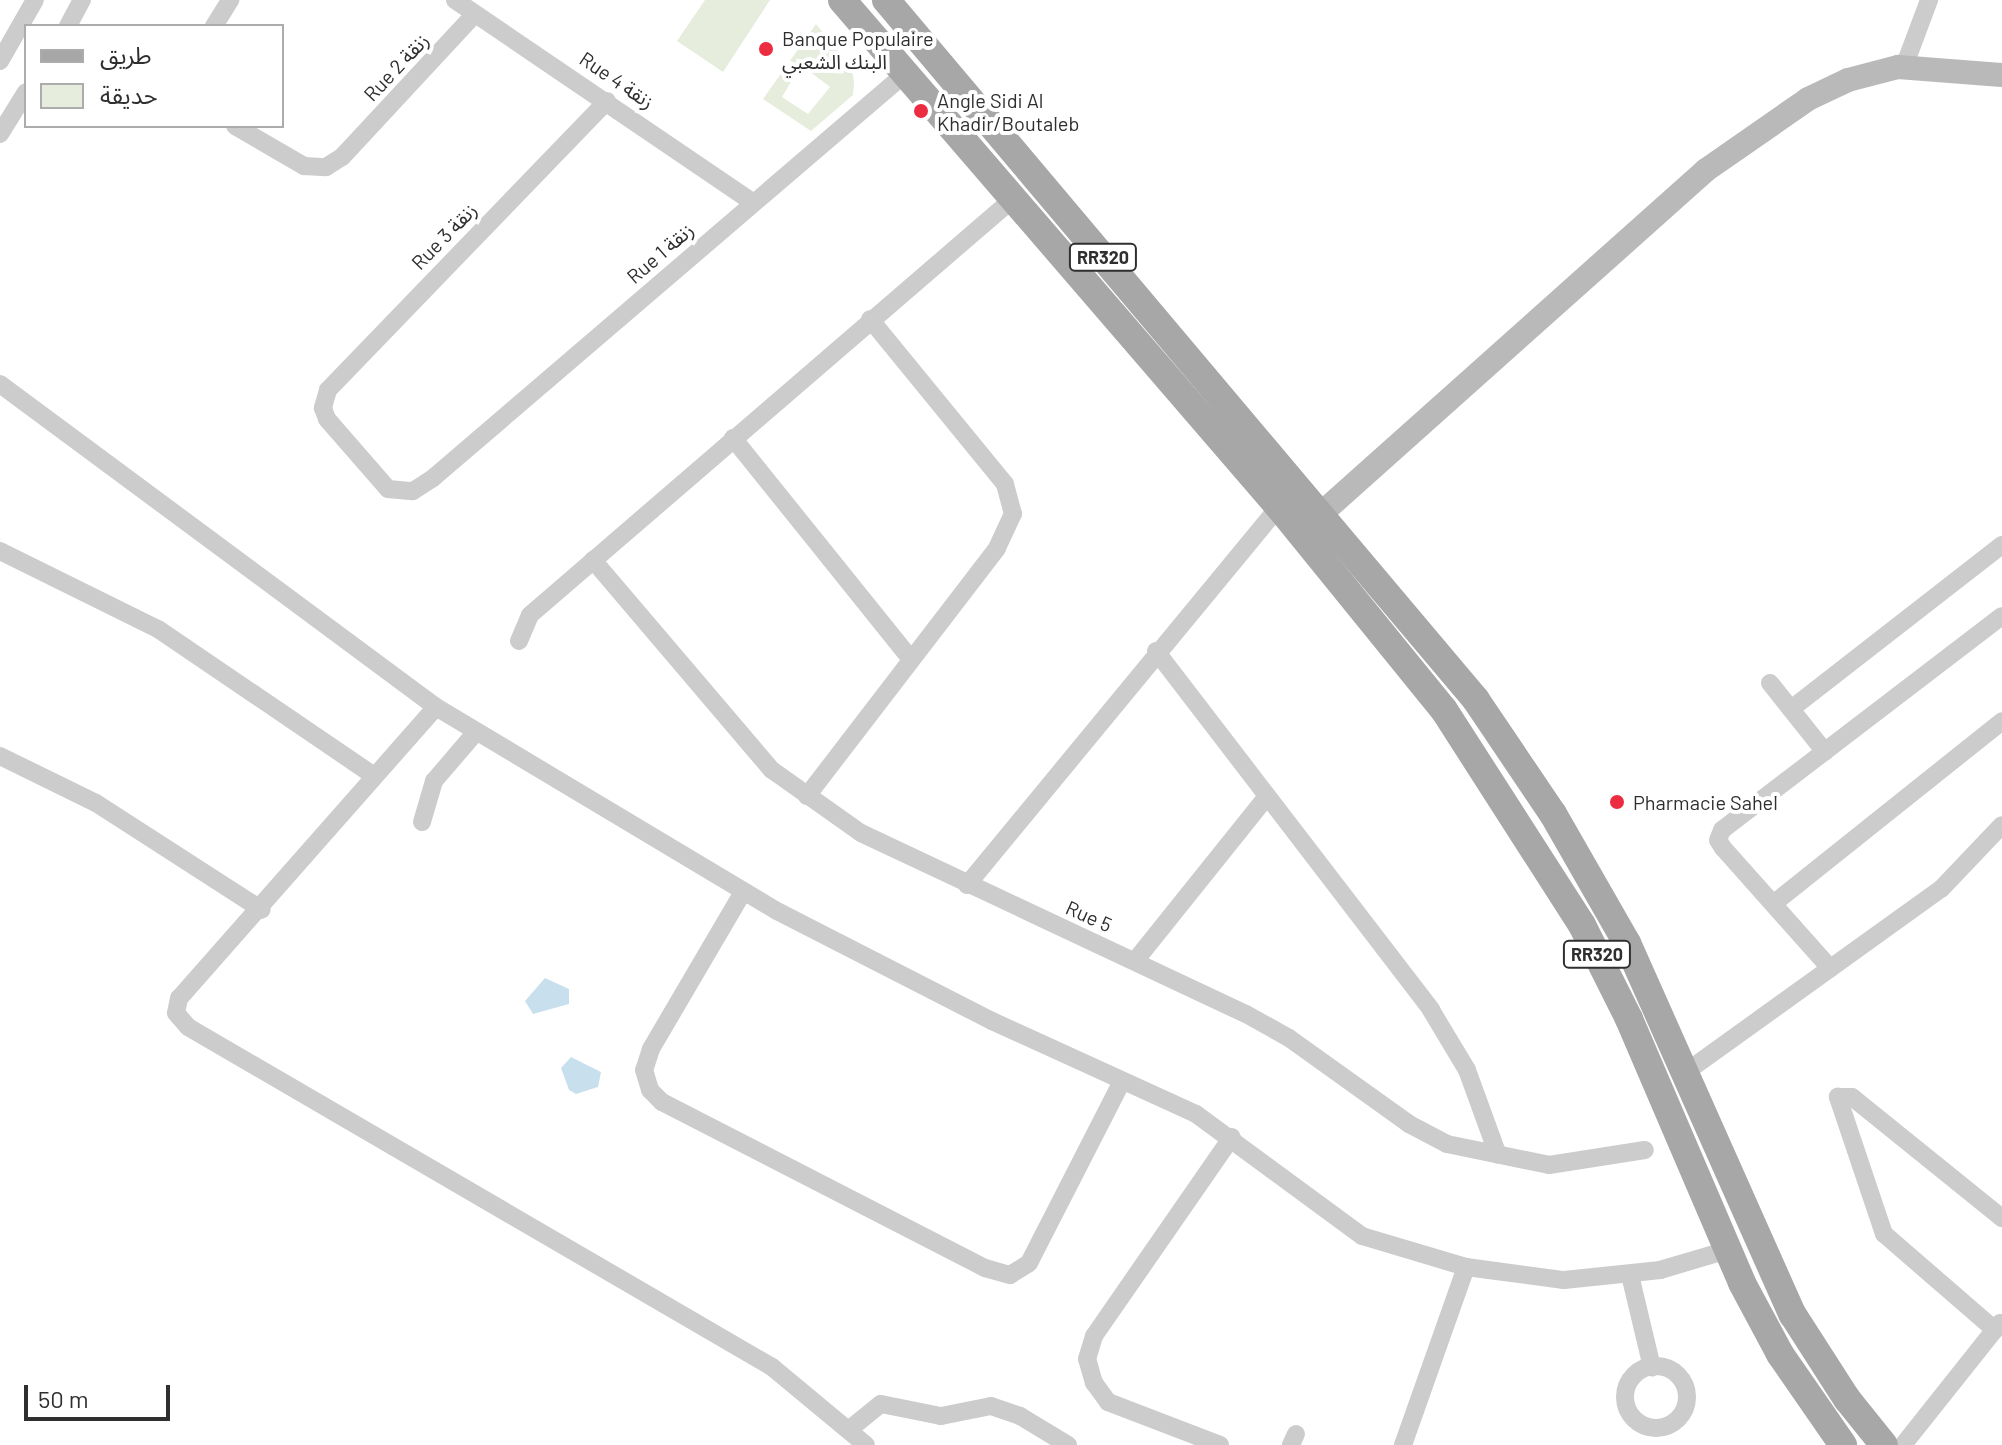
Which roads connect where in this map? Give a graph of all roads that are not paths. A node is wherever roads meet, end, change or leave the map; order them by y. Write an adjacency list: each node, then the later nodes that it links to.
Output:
1 (35, 0): 11 (street)
2 (82, 0): 9 (street)
3 (230, 0): 10 (street)
4 (455, 0): 8 (street, Rue 4 زنقة)
5 (842, 0): 13 (main road, RR320)
6 (886, 0): 26 (main road, RR320)
7 (1929, 0): 12 (street)
8 (475, 14): 16 (street, Rue 4 زنقة); 17 (street, Rue 2 زنقة)
9 (69, 24)
10 (215, 24)
11 (0, 61)
12 (1904, 67): 14 (street); 26 (street)
13 (907, 72): 19 (main road, RR320); 20 (street, Rue 1 زنقة)
14 (2002, 75)
15 (24, 95): 18 (street)
16 (607, 101): 20 (street, Rue 4 زنقة); 24 (street, Rue 3 زنقة)
17 (239, 128)
18 (0, 134)
19 (1014, 198): 21 (street); 25 (main road, RR320)
20 (752, 202): 24 (street, Rue 1 زنقة)
21 (870, 319): 23 (street); 33 (street)
22 (0, 384): 35 (street)
23 (733, 438): 29 (street); 33 (street)
24 (443, 470)
25 (1279, 507): 32 (street); 58 (main road, RR320)
26 (1323, 512): 52 (main road, RR320)
27 (2002, 545): 36 (street)
28 (0, 551): 41 (street)
29 (593, 560): 31 (street); 42 (street, Rue 5)
30 (2002, 616): 39 (street)
31 (519, 641)
32 (1156, 651): 43 (street); 46 (street)
33 (909, 657): 42 (street)
34 (1770, 683): 36 (street)
35 (436, 707): 38 (street); 41 (street)
36 (1791, 709): 39 (street)
37 (2002, 721): 48 (street)
38 (476, 732): 44 (street); 47 (street)
39 (1825, 752): 48 (street)
40 (0, 756): 49 (street)
41 (374, 776): 49 (street)
42 (807, 796): 46 (street, Rue 5)
43 (1267, 796): 50 (street); 56 (street)
44 (422, 822)
45 (2002, 825): 51 (street)
46 (967, 885): 50 (street, Rue 5)
47 (743, 892): 53 (street); 53 (street)
48 (1773, 904): 51 (street)
49 (262, 910): 63 (street)
50 (1135, 961): 56 (street, Rue 5)
51 (1830, 968): 52 (street)
52 (1686, 1072): 69 (main road, RR320)
53 (1122, 1081): 54 (street)
54 (1232, 1137): 59 (street); 66 (street)
55 (1645, 1150): 56 (street, Rue 5)
56 (1498, 1155)
57 (2002, 1218): 61 (street)
58 (1728, 1250): 60 (street); 68 (main road, RR320)
59 (1466, 1267): 60 (street); 67 (street)
60 (1630, 1275): 62 (street)
61 (1998, 1325): 70 (street)
62 (1652, 1367)
63 (851, 1428): 64 (street); 65 (street)
64 (866, 1445)
65 (1068, 1445)
66 (1220, 1445)
67 (1403, 1445)
68 (1843, 1445)
69 (1884, 1445)
70 (1903, 1445)

